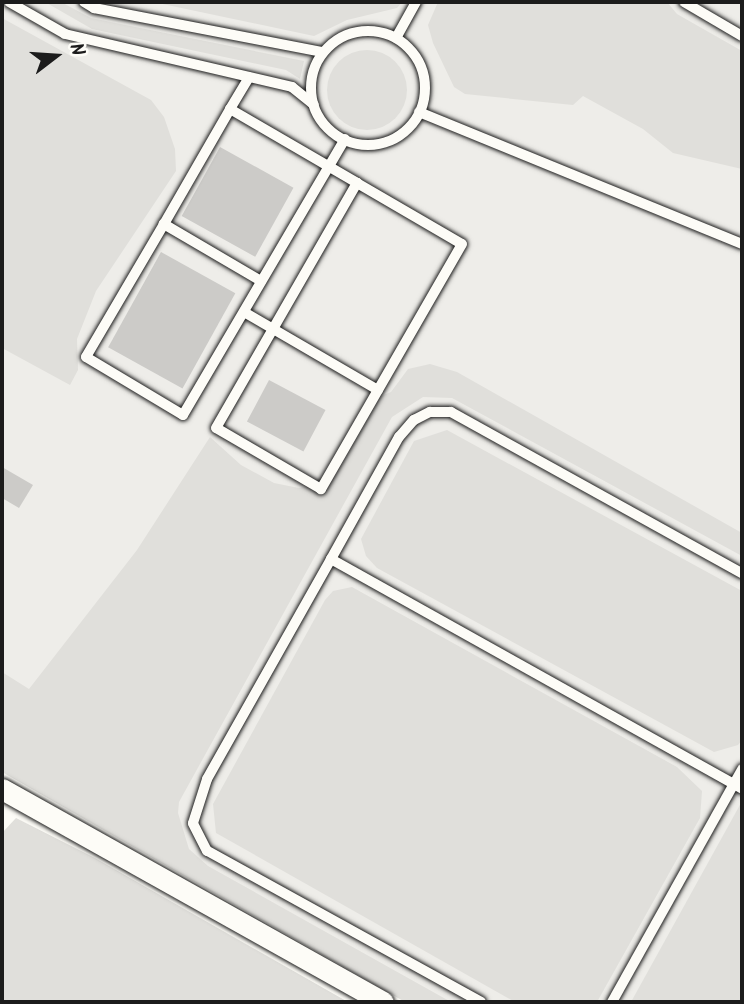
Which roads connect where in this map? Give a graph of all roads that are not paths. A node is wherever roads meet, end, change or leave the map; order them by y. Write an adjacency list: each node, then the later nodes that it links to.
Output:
1 (9, 2): 8 (lane)
2 (84, 2): 7 (lane)
3 (416, 2): 6 (lane)
4 (684, 2): 5 (lane)
5 (742, 36)
6 (396, 38): 7 (lane); 11 (lane)
7 (323, 52): 9 (lane)
8 (249, 77): 9 (lane); 10 (lane)
9 (314, 105): 12 (lane)
10 (230, 109): 13 (lane); 15 (lane)
11 (419, 112): 12 (lane); 16 (lane)
12 (345, 139): 13 (lane)
13 (329, 167): 14 (lane); 17 (lane)
14 (357, 183): 19 (lane); 20 (lane)
15 (164, 224): 17 (lane); 18 (lane)
16 (742, 244)
17 (261, 281): 18 (lane)
18 (244, 312): 19 (lane)
19 (273, 329): 20 (lane); 20 (lane)
20 (378, 390)
21 (331, 559): 22 (lane); 24 (lane); 27 (lane)
22 (742, 573)
23 (742, 769): 24 (lane)
24 (738, 787): 28 (lane)
25 (2, 789): 26 (street)
26 (383, 1002)
27 (481, 1002)
28 (612, 1002)

